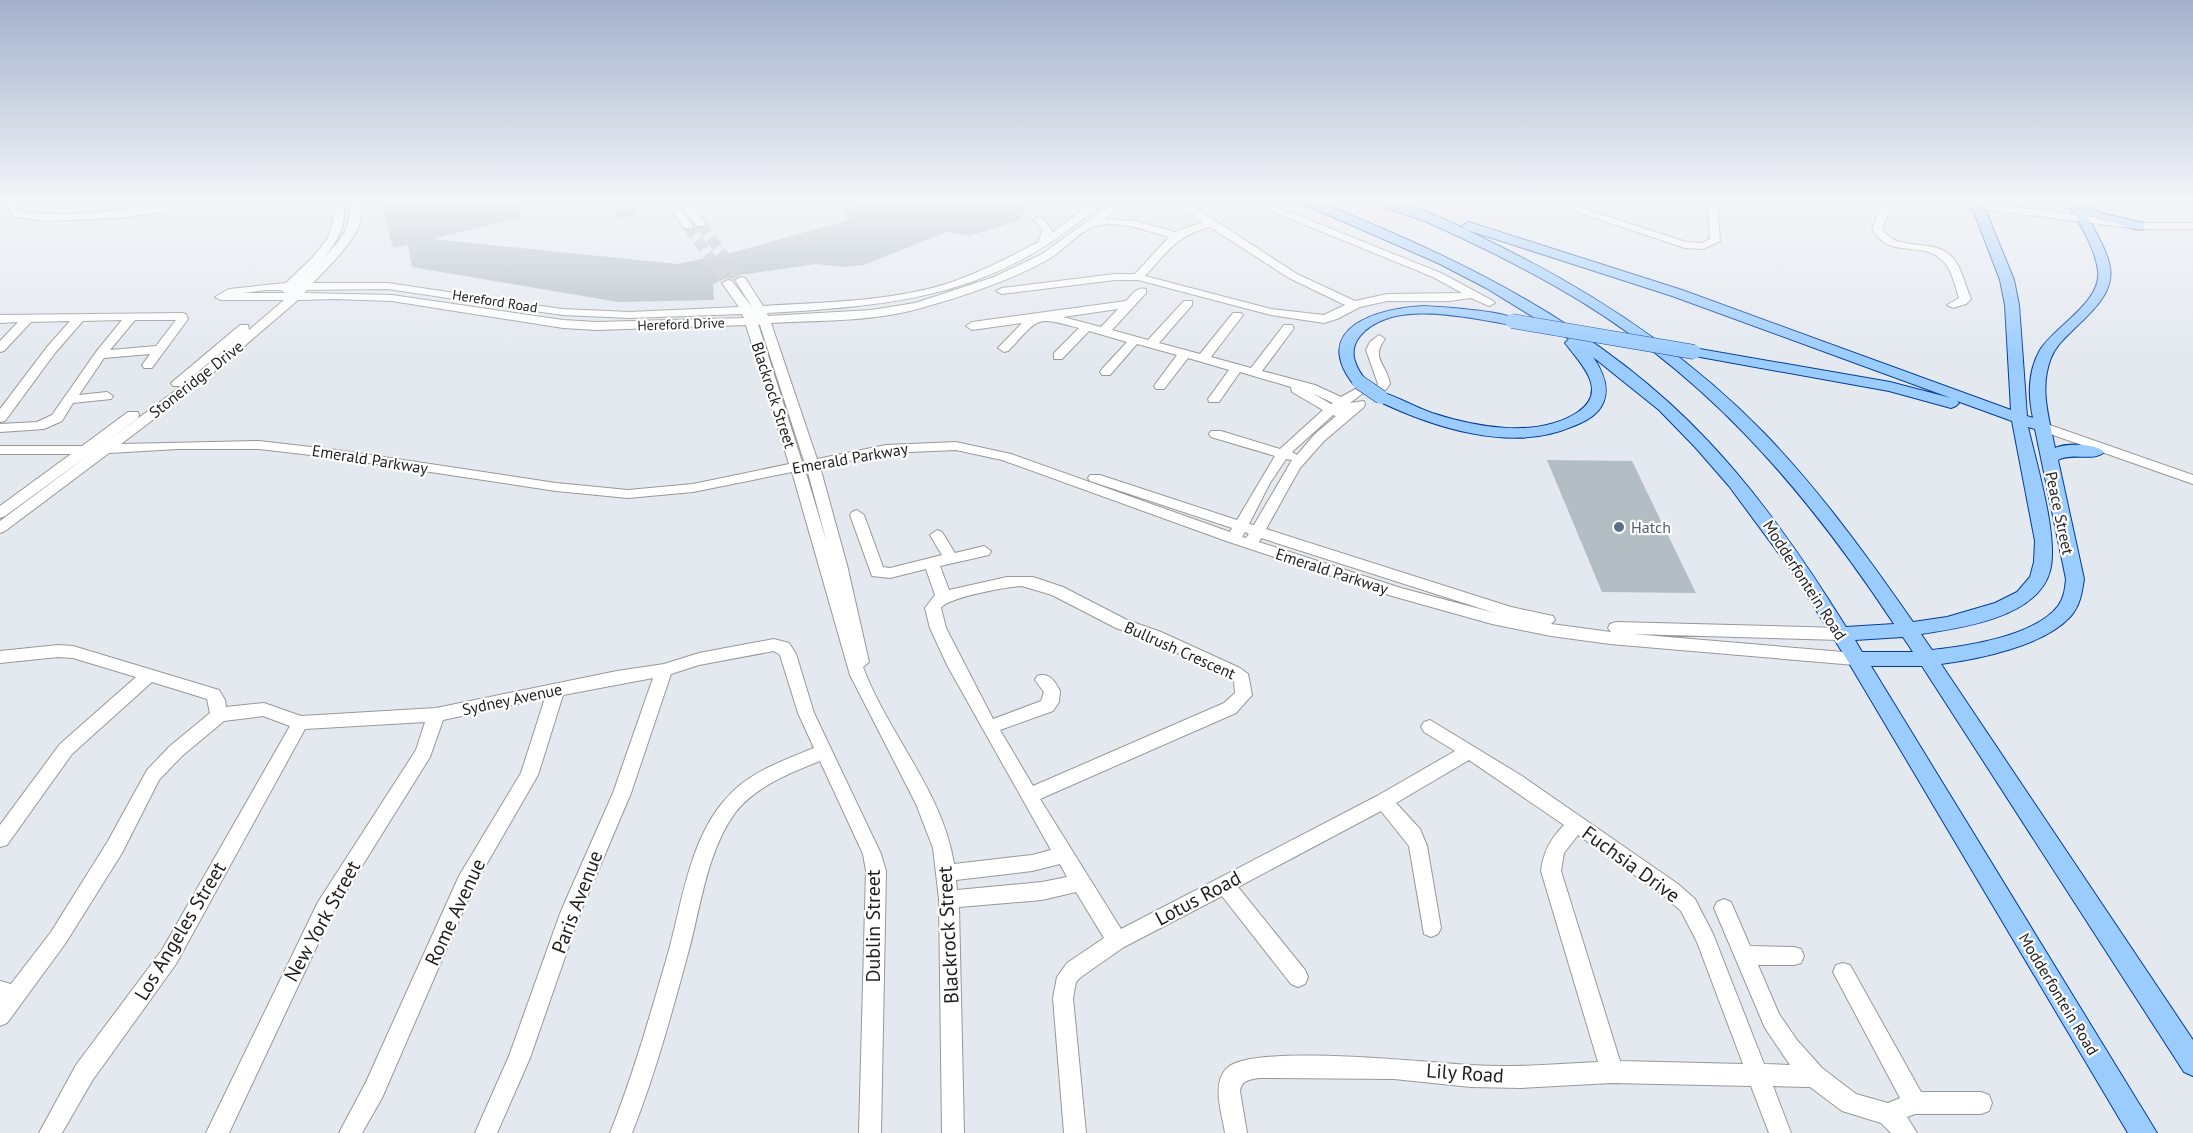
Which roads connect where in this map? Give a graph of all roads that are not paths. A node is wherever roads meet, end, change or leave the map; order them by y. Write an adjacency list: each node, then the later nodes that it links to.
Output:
1 (323, 252): 16 (street, Stoneridge Drive)
2 (330, 252): 16 (street, Stoneridge Drive)
3 (1028, 252): 30 (street)
4 (1052, 252): 33 (street)
5 (1162, 252): 14 (street)
6 (1256, 252): 28 (street)
7 (1381, 252): 22 (street)
8 (1428, 252): 24 (main road, Modderfontein Road)
9 (1502, 252): 94 (main road)
10 (1552, 252): 67 (main road)
11 (1935, 252): 29 (street)
12 (1996, 252): 64 (main road, Peace Street)
13 (2097, 252): 72 (main road, Peace Street)
14 (1138, 277): 18 (street); 28 (street)
15 (741, 280): 21 (street, Blackrock Street)
16 (302, 281): 17 (street); 20 (street, Stoneridge Drive); 31 (street, Hereford Road)
17 (265, 287): 20 (street); 23 (street, Hereford Drive)
18 (1002, 291)
19 (1142, 291): 27 (street)
20 (292, 292): 23 (street, Hereford Drive); 36 (street, Hereford Drive); 75 (street, Stoneridge Drive)
21 (752, 294): 30 (street); 32 (street, Blackrock Street)
22 (1472, 294): 26 (street); 28 (street)
23 (279, 297): 75 (street, Stoneridge Drive)
24 (1522, 302): 62 (main road); 95 (main road, Modderfontein Road)
25 (1188, 303): 49 (street)
26 (1489, 303)
27 (1130, 304): 37 (street); 45 (street)
28 (1354, 305)
29 (1953, 305)
30 (830, 307): 32 (street)
31 (699, 313): 36 (street, Hereford Road); 36 (street, Blackrock Street)
32 (763, 315): 33 (street); 36 (street, Hereford Road); 46 (street, Blackrock Street)
33 (850, 315): 46 (street)
34 (1237, 315): 56 (street)
35 (132, 316): 38 (street); 52 (street); 53 (street)
36 (749, 316): 80 (street, Blackrock Street)
37 (1047, 316): 39 (street); 43 (street)
38 (80, 317): 41 (street); 69 (street)
39 (1033, 318): 42 (street); 51 (street)
40 (0, 319): 41 (street)
41 (27, 319): 50 (street)
42 (972, 326)
43 (1087, 327): 45 (street); 55 (street)
44 (1288, 328): 60 (street)
45 (1103, 332): 48 (street)
46 (772, 338): 80 (street, Blackrock Street)
47 (1379, 339): 62 (street)
48 (1134, 341): 49 (street); 59 (street)
49 (1150, 345): 54 (street)
50 (0, 348)
51 (1004, 348)
52 (159, 349): 53 (street); 57 (street)
53 (100, 355): 66 (street)
54 (1185, 355): 56 (street); 61 (street)
55 (1058, 356)
56 (1202, 360): 58 (street)
57 (148, 366)
58 (1236, 369): 60 (street); 65 (street)
59 (1106, 372)
60 (1253, 374): 68 (street)
61 (1160, 386)
62 (1372, 387): 68 (street); 70 (main road, bridge)
63 (107, 396): 66 (street)
64 (2019, 398): 67 (main road); 70 (main road, Peace Street)
65 (1214, 399)
66 (69, 400): 71 (street)
67 (1974, 402): 70 (main road)
68 (1342, 409): 78 (street); 81 (street)
69 (0, 418)
70 (2021, 422): 72 (main road); 94 (main road, Peace Street)
71 (0, 428)
72 (2041, 430): 77 (street); 79 (main road, Peace Street); 82 (street)
73 (1214, 438): 78 (street)
74 (0, 442): 75 (street, Emerald Parkway)
75 (99, 447): 76 (street, Emerald Parkway); 80 (street, Emerald Parkway); 84 (street, Stoneridge Drive); 86 (street, Stoneridge Drive)
76 (0, 450)
77 (2097, 452): 79 (main road); 83 (street)
78 (1281, 457): 81 (street); 87 (street)
79 (2048, 458): 97 (main road, Peace Street)
80 (804, 462): 87 (street, Emerald Parkway); 116 (street, Blackrock Street)
81 (1297, 462): 89 (street)
82 (2193, 480)
83 (2193, 485)
84 (0, 513)
85 (857, 515): 92 (street)
86 (0, 528)
87 (1237, 532): 89 (street, Emerald Parkway)
88 (938, 535): 91 (street)
89 (1254, 538): 95 (street, Emerald Parkway); 98 (street, Emerald Parkway)
90 (984, 551): 91 (street)
91 (951, 558): 92 (street)
92 (931, 563): 93 (street)
93 (944, 597): 107 (street); 111 (street, Bullrush Crescent)
94 (1909, 631): 95 (main road, Peace Street); 97 (main road)
95 (1840, 634): 98 (main road, Modderfontein Road)
96 (0, 657): 101 (street)
97 (1927, 658): 98 (main road, Peace Street); 129 (main road)
98 (1855, 659): 147 (main road, Modderfontein Road)
99 (791, 664): 100 (street, Sydney Avenue); 110 (street, Dublin Street)
100 (664, 670): 103 (street, Sydney Avenue); 139 (street, Paris Avenue)
101 (149, 675): 104 (street); 114 (street)
102 (1043, 680): 107 (street)
103 (556, 690): 105 (street, Sydney Avenue); 138 (street, Rome Avenue)
104 (219, 715): 106 (street, Sydney Avenue); 127 (street)
105 (436, 715): 106 (street, Sydney Avenue); 137 (street, New York Street)
106 (300, 723): 136 (street, Los Angeles Street)
107 (990, 727): 111 (street)
108 (1430, 727): 109 (street, Fuchsia Drive)
109 (1470, 751): 112 (street, Lotus Road); 113 (street, Fuchsia Drive)
110 (823, 752): 140 (street); 141 (street, Dublin Street)
111 (1029, 796): 115 (street)
112 (1383, 801): 118 (street, Lotus Road); 121 (street)
113 (1576, 825): 130 (street); 131 (street, Fuchsia Drive)
114 (0, 839)
115 (1064, 855): 116 (street); 117 (street)
116 (947, 873): 119 (street, Blackrock Street)
117 (1080, 883): 119 (street); 122 (street)
118 (1224, 884): 122 (street, Lotus Road); 126 (street)
119 (950, 899): 142 (street, Blackrock Street)
120 (1724, 908): 123 (street)
121 (1431, 928)
122 (1117, 941): 143 (street, Lotus Road)
123 (1744, 955): 124 (street); 132 (street)
124 (1794, 956)
125 (1843, 972): 133 (street)
126 (1298, 977)
127 (8, 993): 128 (street)
128 (0, 1016)
129 (2193, 1063)
130 (1611, 1072): 131 (street, Lily Road); 144 (street, Lily Road)
131 (1756, 1074): 132 (street, Lily Road); 145 (street, Fuchsia Drive)
132 (1814, 1076): 135 (street)
133 (1916, 1103): 134 (street); 135 (street)
134 (1981, 1103)
135 (1888, 1114): 146 (street)
136 (50, 1133)
137 (217, 1133)
138 (350, 1133)
139 (486, 1133)
140 (621, 1133)
141 (870, 1133)
142 (953, 1133)
143 (1076, 1133)
144 (1236, 1133)
145 (1780, 1133)
146 (1906, 1133)
147 (2143, 1133)

